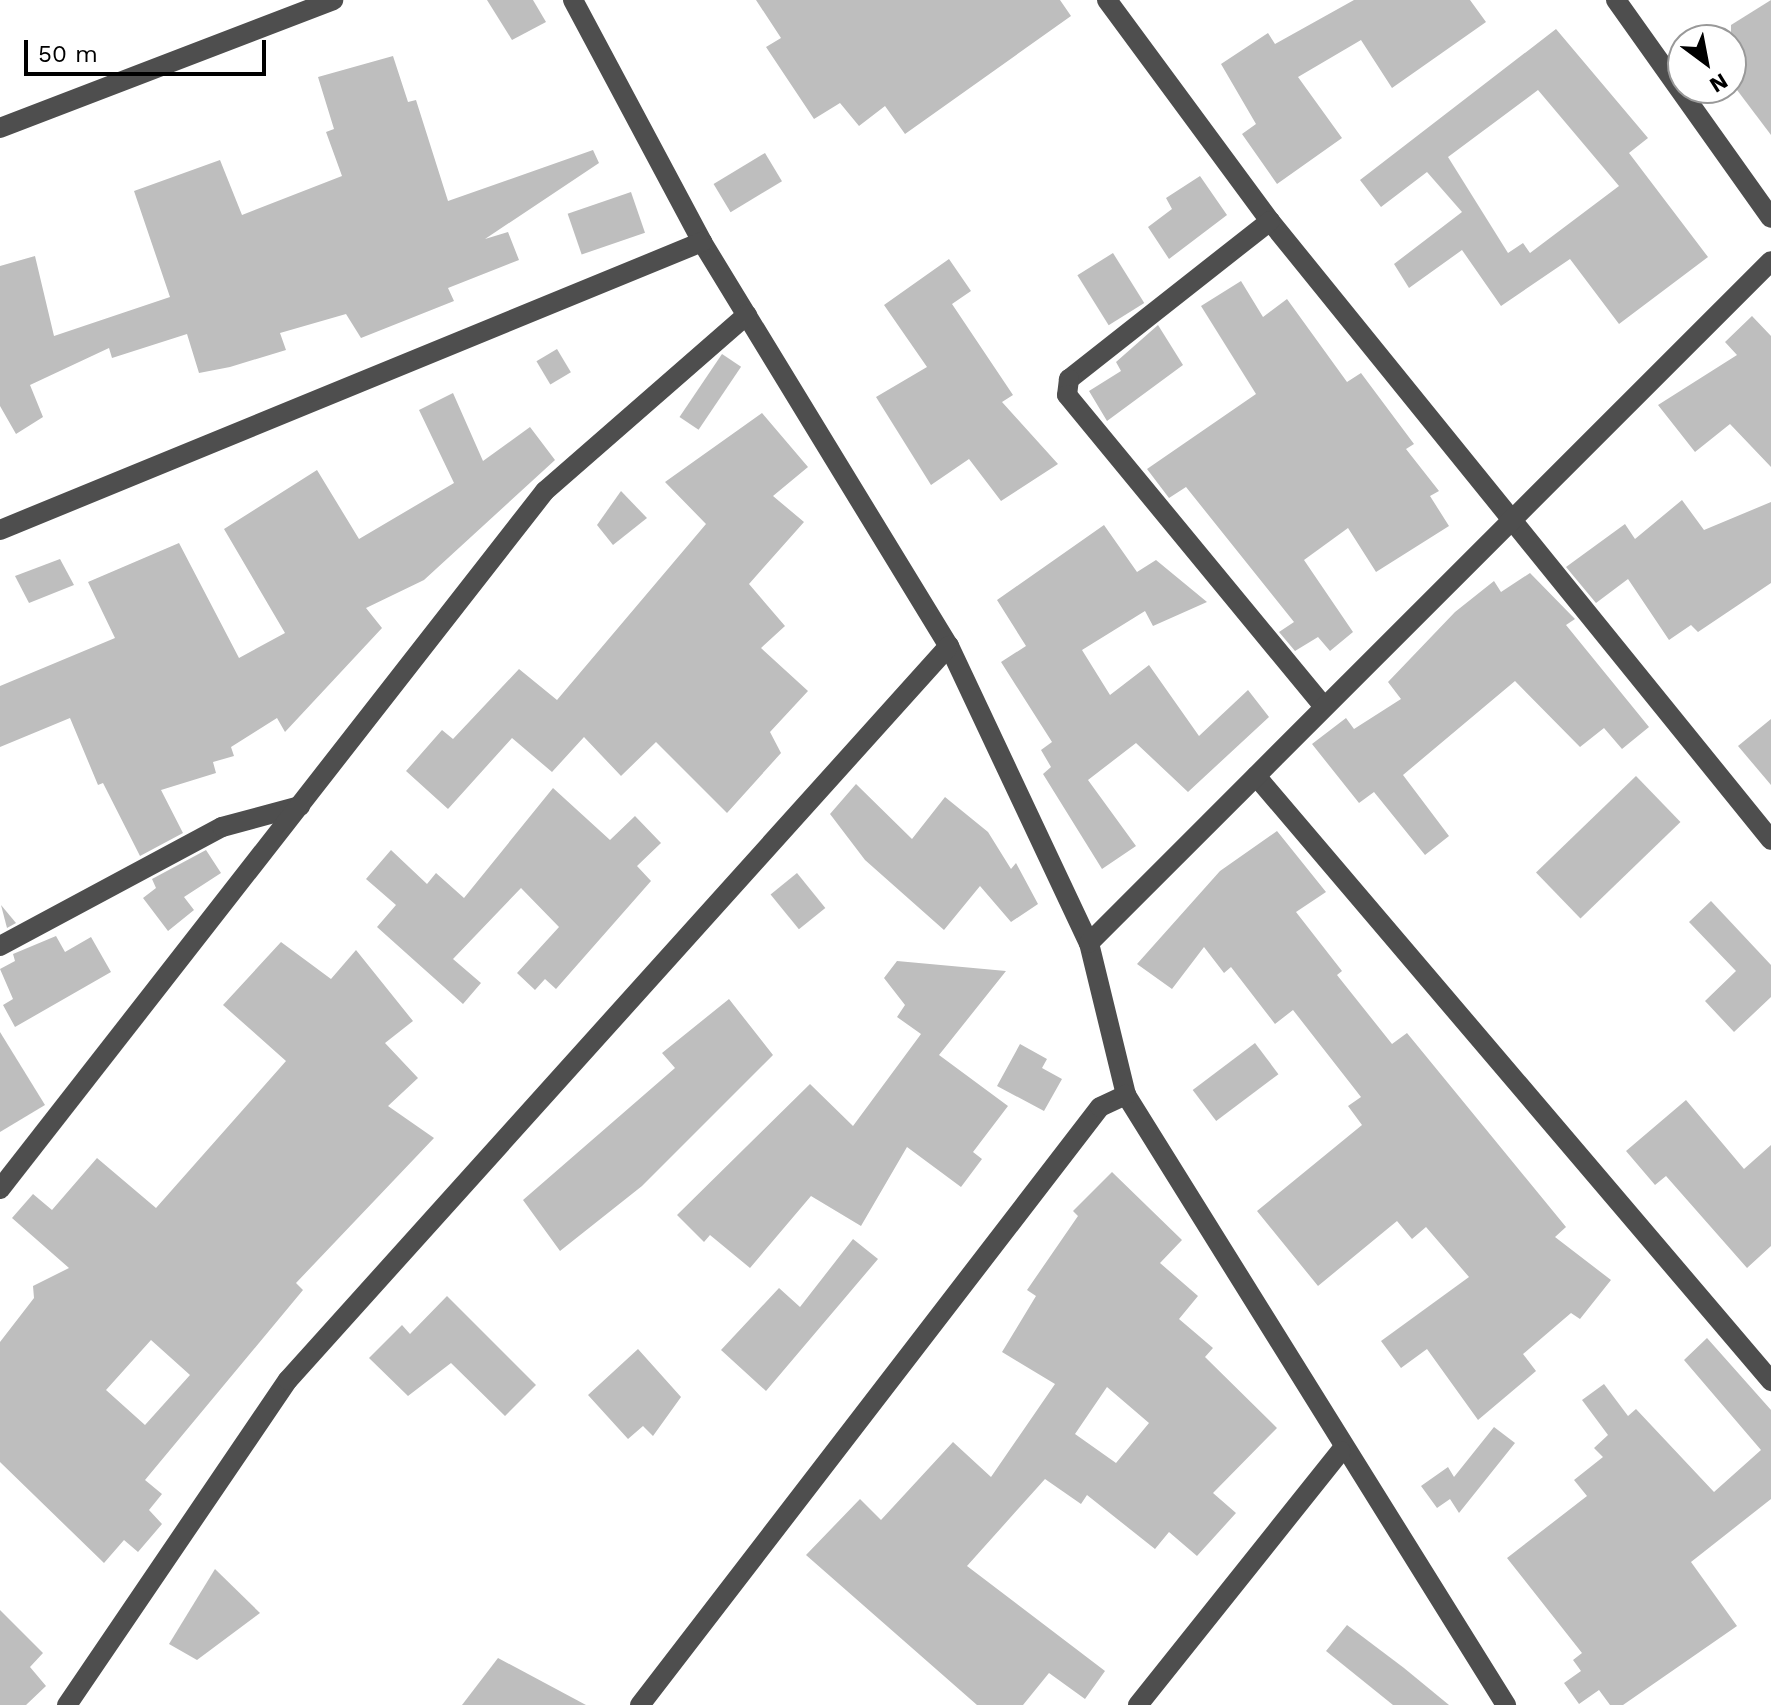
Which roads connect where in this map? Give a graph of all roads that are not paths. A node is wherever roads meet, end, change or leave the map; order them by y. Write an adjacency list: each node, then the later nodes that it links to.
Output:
1 (333, 0): 5 (street)
2 (573, 0): 8 (street)
3 (1107, 0): 7 (street)
4 (1616, 0): 6 (street)
5 (0, 128)
6 (1771, 218)
7 (1270, 221): 11 (street); 14 (street)
8 (702, 242): 10 (street); 12 (street)
9 (1771, 261): 11 (street)
10 (747, 315): 13 (street); 16 (street)
11 (1512, 517): 14 (street); 17 (street)
12 (0, 530)
13 (949, 646): 18 (street); 24 (street)
14 (1322, 704): 15 (street)
15 (1256, 776): 18 (street); 22 (street)
16 (300, 806): 19 (street); 21 (street)
17 (1771, 840)
18 (1089, 943): 20 (street)
19 (0, 946)
20 (1126, 1095): 23 (street); 25 (street)
21 (0, 1189)
22 (1771, 1381)
23 (1341, 1451): 26 (street); 27 (street)
24 (67, 1705)
25 (640, 1705)
26 (1138, 1705)
27 (1506, 1705)

